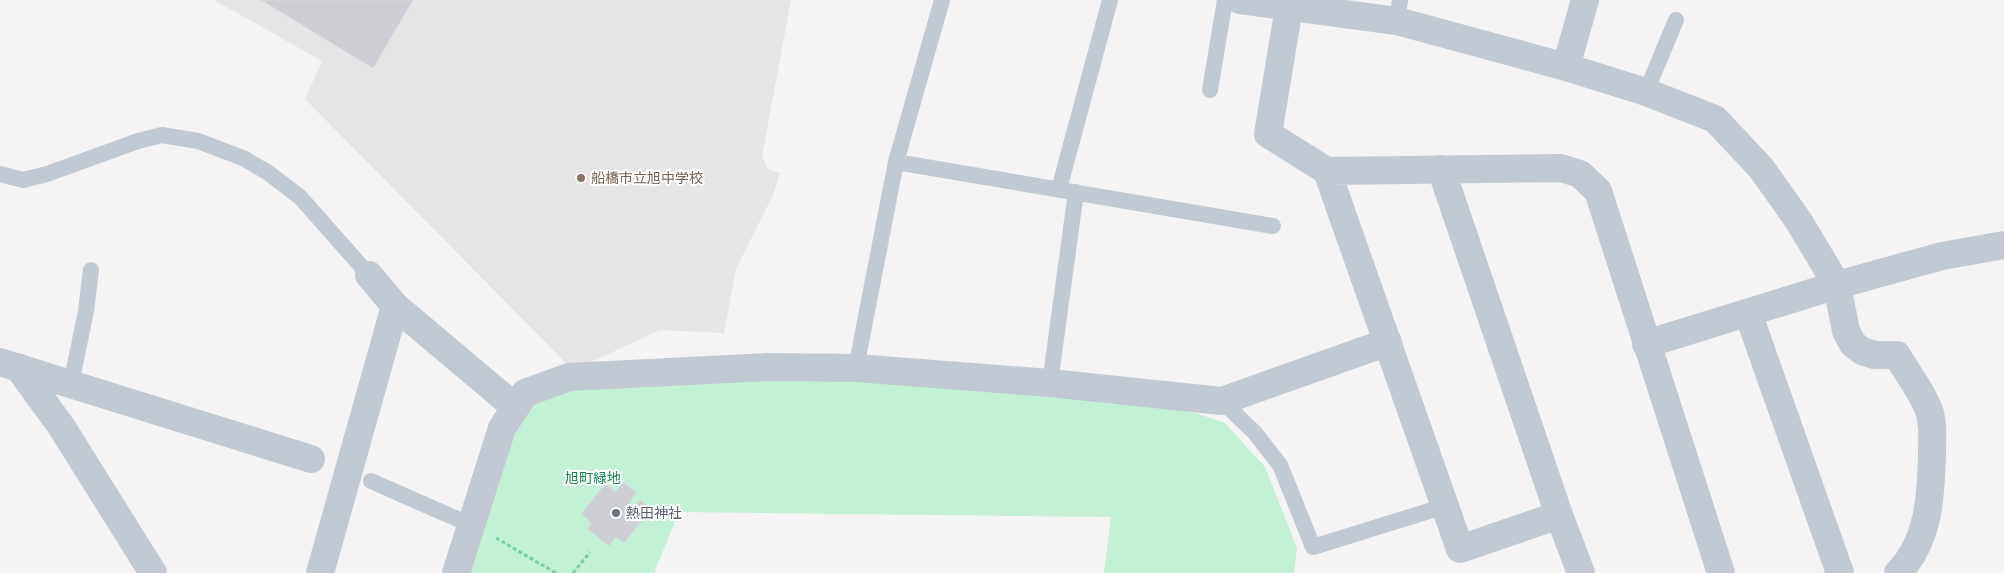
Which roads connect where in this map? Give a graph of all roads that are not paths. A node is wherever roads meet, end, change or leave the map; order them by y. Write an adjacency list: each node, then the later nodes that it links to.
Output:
1 (942, 0): 12 (lane)
2 (1110, 0): 16 (lane)
3 (1225, 0): 10 (lane)
4 (1240, 0): 6 (street)
5 (1585, 0): 9 (street)
6 (1289, 7): 7 (street); 14 (street)
7 (1399, 11): 9 (street)
8 (1676, 20): 11 (lane)
9 (1566, 67): 11 (street)
10 (1210, 90)
11 (1646, 92): 22 (street)
12 (896, 162): 16 (lane); 28 (lane)
13 (1441, 169): 14 (street); 26 (street); 36 (street)
14 (1327, 171): 25 (street)
15 (0, 174): 21 (lane)
16 (1059, 189): 17 (lane)
17 (1076, 192): 18 (lane); 29 (lane)
18 (1273, 226)
19 (2004, 245): 22 (street)
20 (91, 270): 30 (lane)
21 (368, 275): 23 (street)
22 (1837, 285): 24 (street); 45 (street)
23 (395, 306): 32 (street); 40 (street)
24 (1748, 313): 26 (street); 44 (street)
25 (1388, 342): 31 (street); 35 (street)
26 (1646, 344): 43 (street)
27 (9, 364): 30 (street); 38 (street)
28 (856, 368): 29 (street); 32 (street)
29 (1050, 383): 31 (street)
30 (71, 384): 33 (street)
31 (1222, 401): 35 (lane)
32 (515, 407): 37 (street)
33 (311, 459)
34 (371, 481): 37 (lane)
35 (1445, 506): 36 (street)
36 (1559, 515): 42 (street)
37 (471, 525): 41 (street)
38 (136, 561): 39 (street)
39 (153, 573)
40 (320, 573)
41 (456, 573)
42 (1581, 573)
43 (1721, 573)
44 (1840, 573)
45 (1898, 573)

